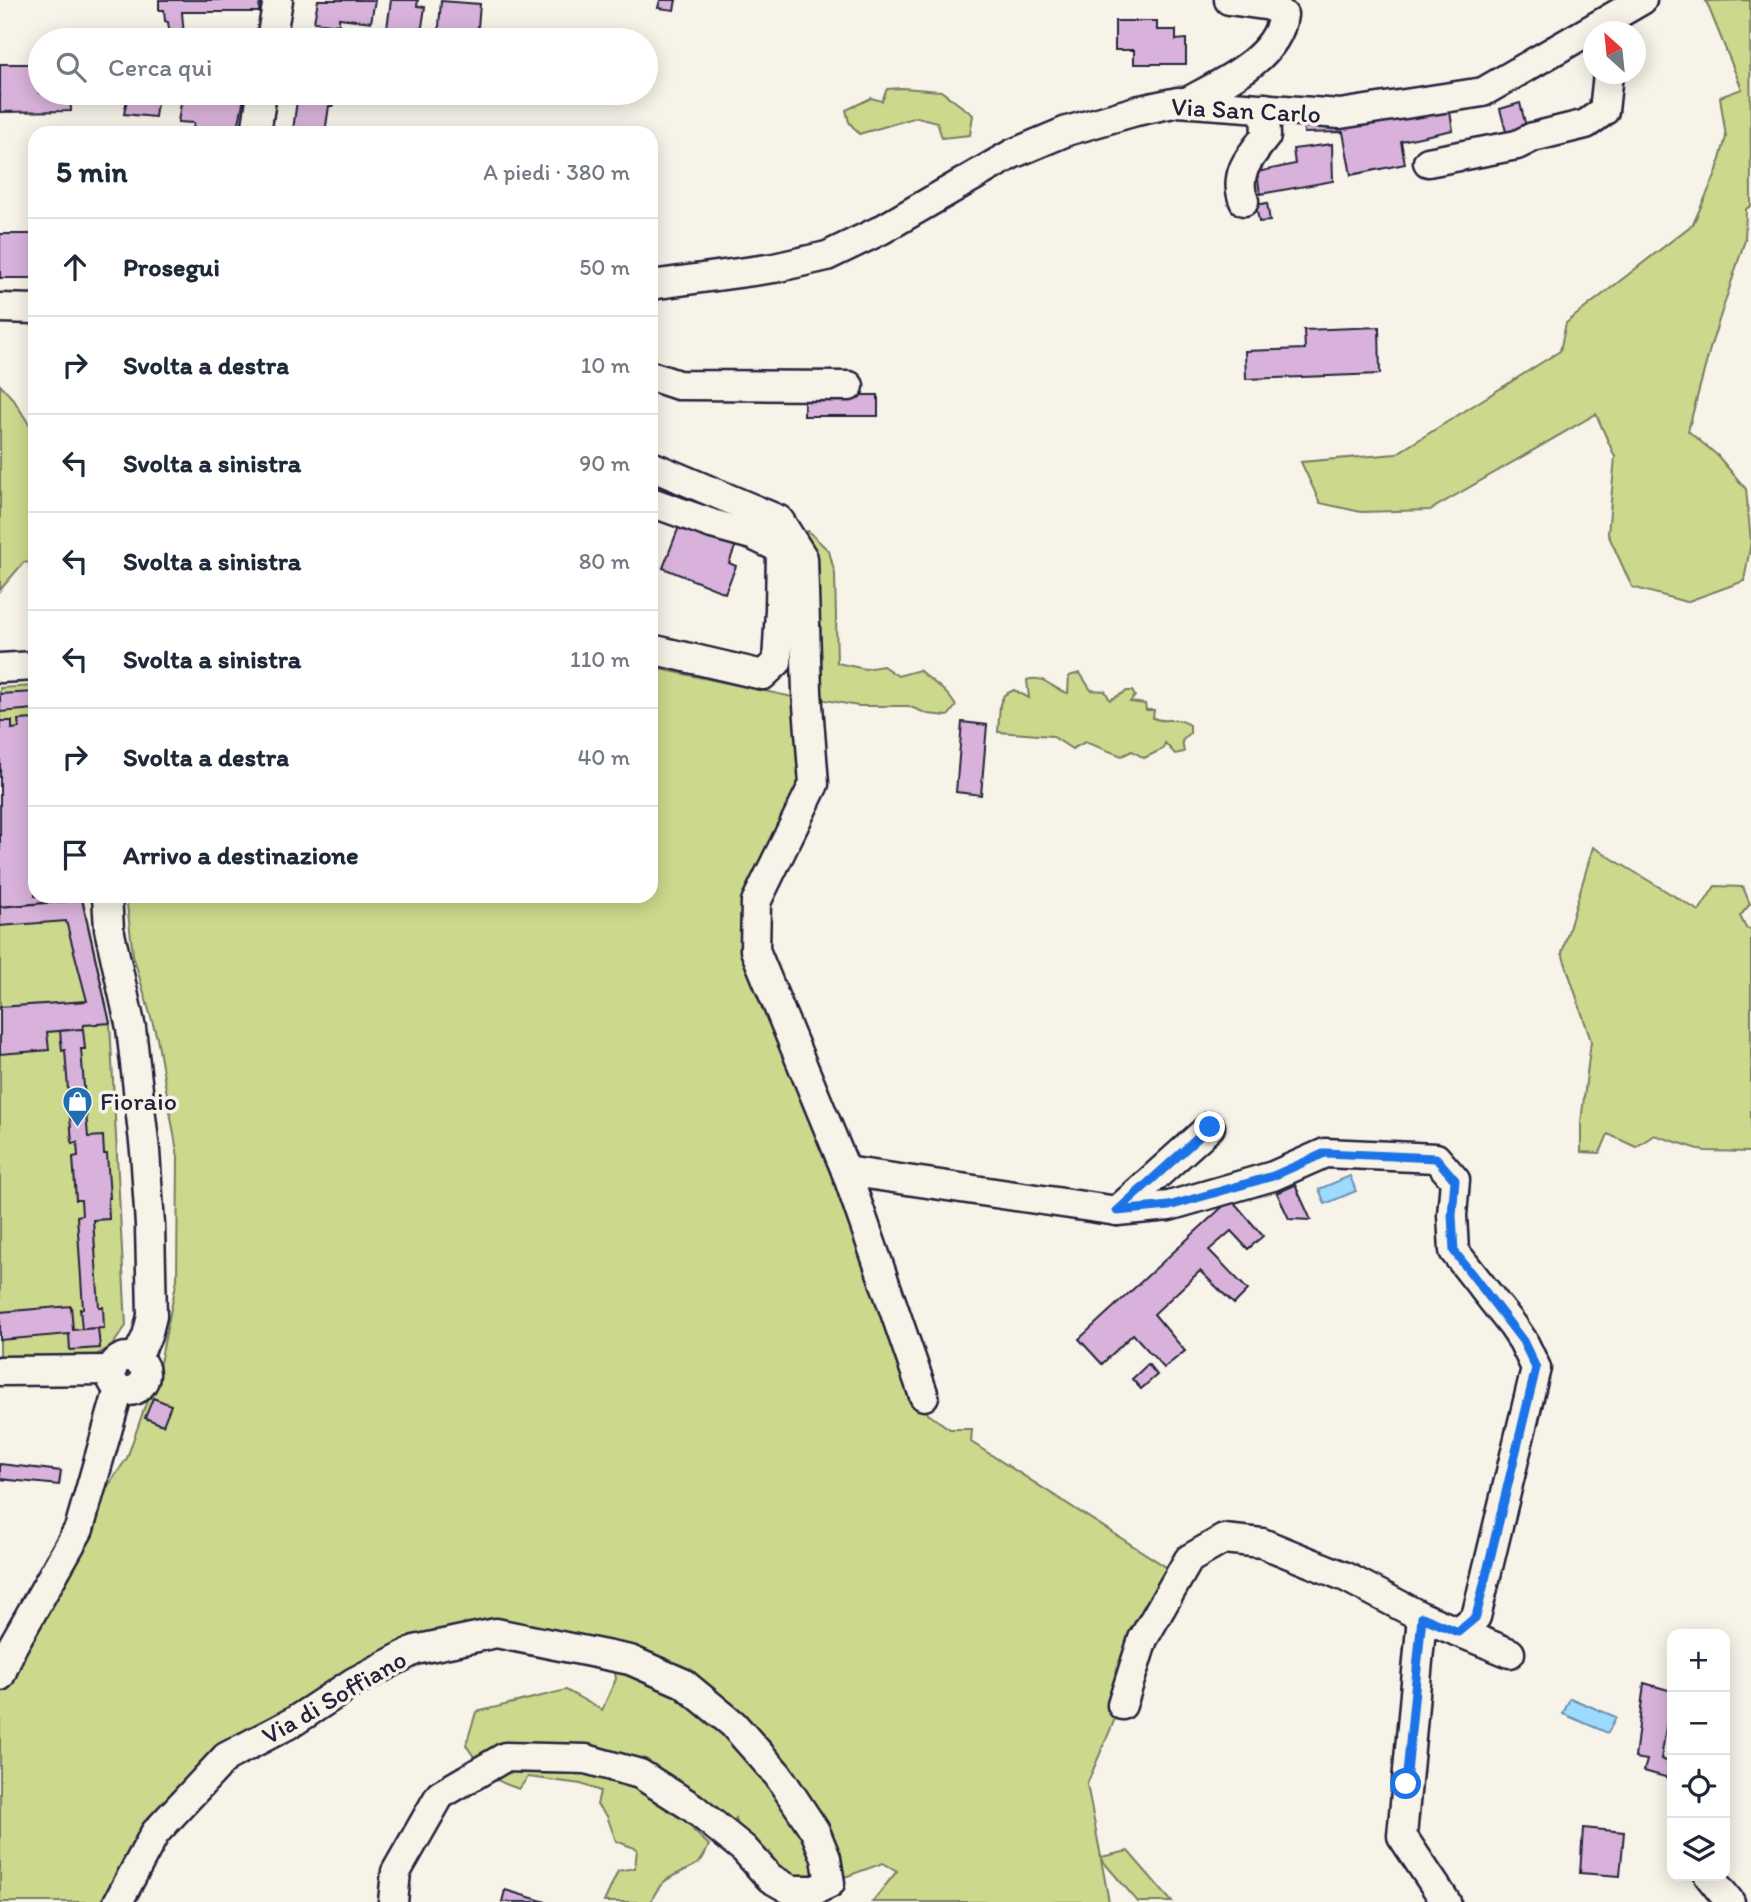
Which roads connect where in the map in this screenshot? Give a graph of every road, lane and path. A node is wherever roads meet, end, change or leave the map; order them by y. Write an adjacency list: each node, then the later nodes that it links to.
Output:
1 (278, 0): 5 (street)
2 (1229, 0): 8 (street)
3 (1642, 0): 4 (street, Via San Carlo)
4 (1616, 21)
5 (273, 28)
6 (1583, 39): 10 (street, Via San Carlo)
7 (1607, 84): 12 (street)
8 (1187, 102): 10 (street, Via San Carlo); 14 (street, Via San Carlo)
9 (260, 105): 11 (street)
10 (1265, 108): 13 (street)
11 (257, 126)
12 (1429, 162)
13 (1244, 201)
14 (658, 284)
15 (0, 308): 16 (street)
16 (28, 309)
17 (658, 378): 18 (street)
18 (849, 386)
19 (658, 469): 26 (street)
20 (658, 505): 21 (street)
21 (658, 651)
22 (28, 666): 23 (street)
23 (0, 668)
24 (107, 903): 29 (street)
25 (1210, 1127): 27 (street)
26 (846, 1171): 27 (street); 30 (street)
27 (1117, 1211): 32 (street)
28 (0, 1371): 29 (street)
29 (122, 1373): 34 (street)
30 (924, 1396)
31 (1422, 1617): 32 (street); 35 (street); 39 (street)
32 (1458, 1632): 33 (street)
33 (1510, 1653)
34 (0, 1676)
35 (1122, 1705)
36 (1713, 1881): 40 (street)
37 (118, 1902): 38 (street, Via di Soffiano)
38 (393, 1902)
39 (1447, 1902)
40 (1730, 1902)

